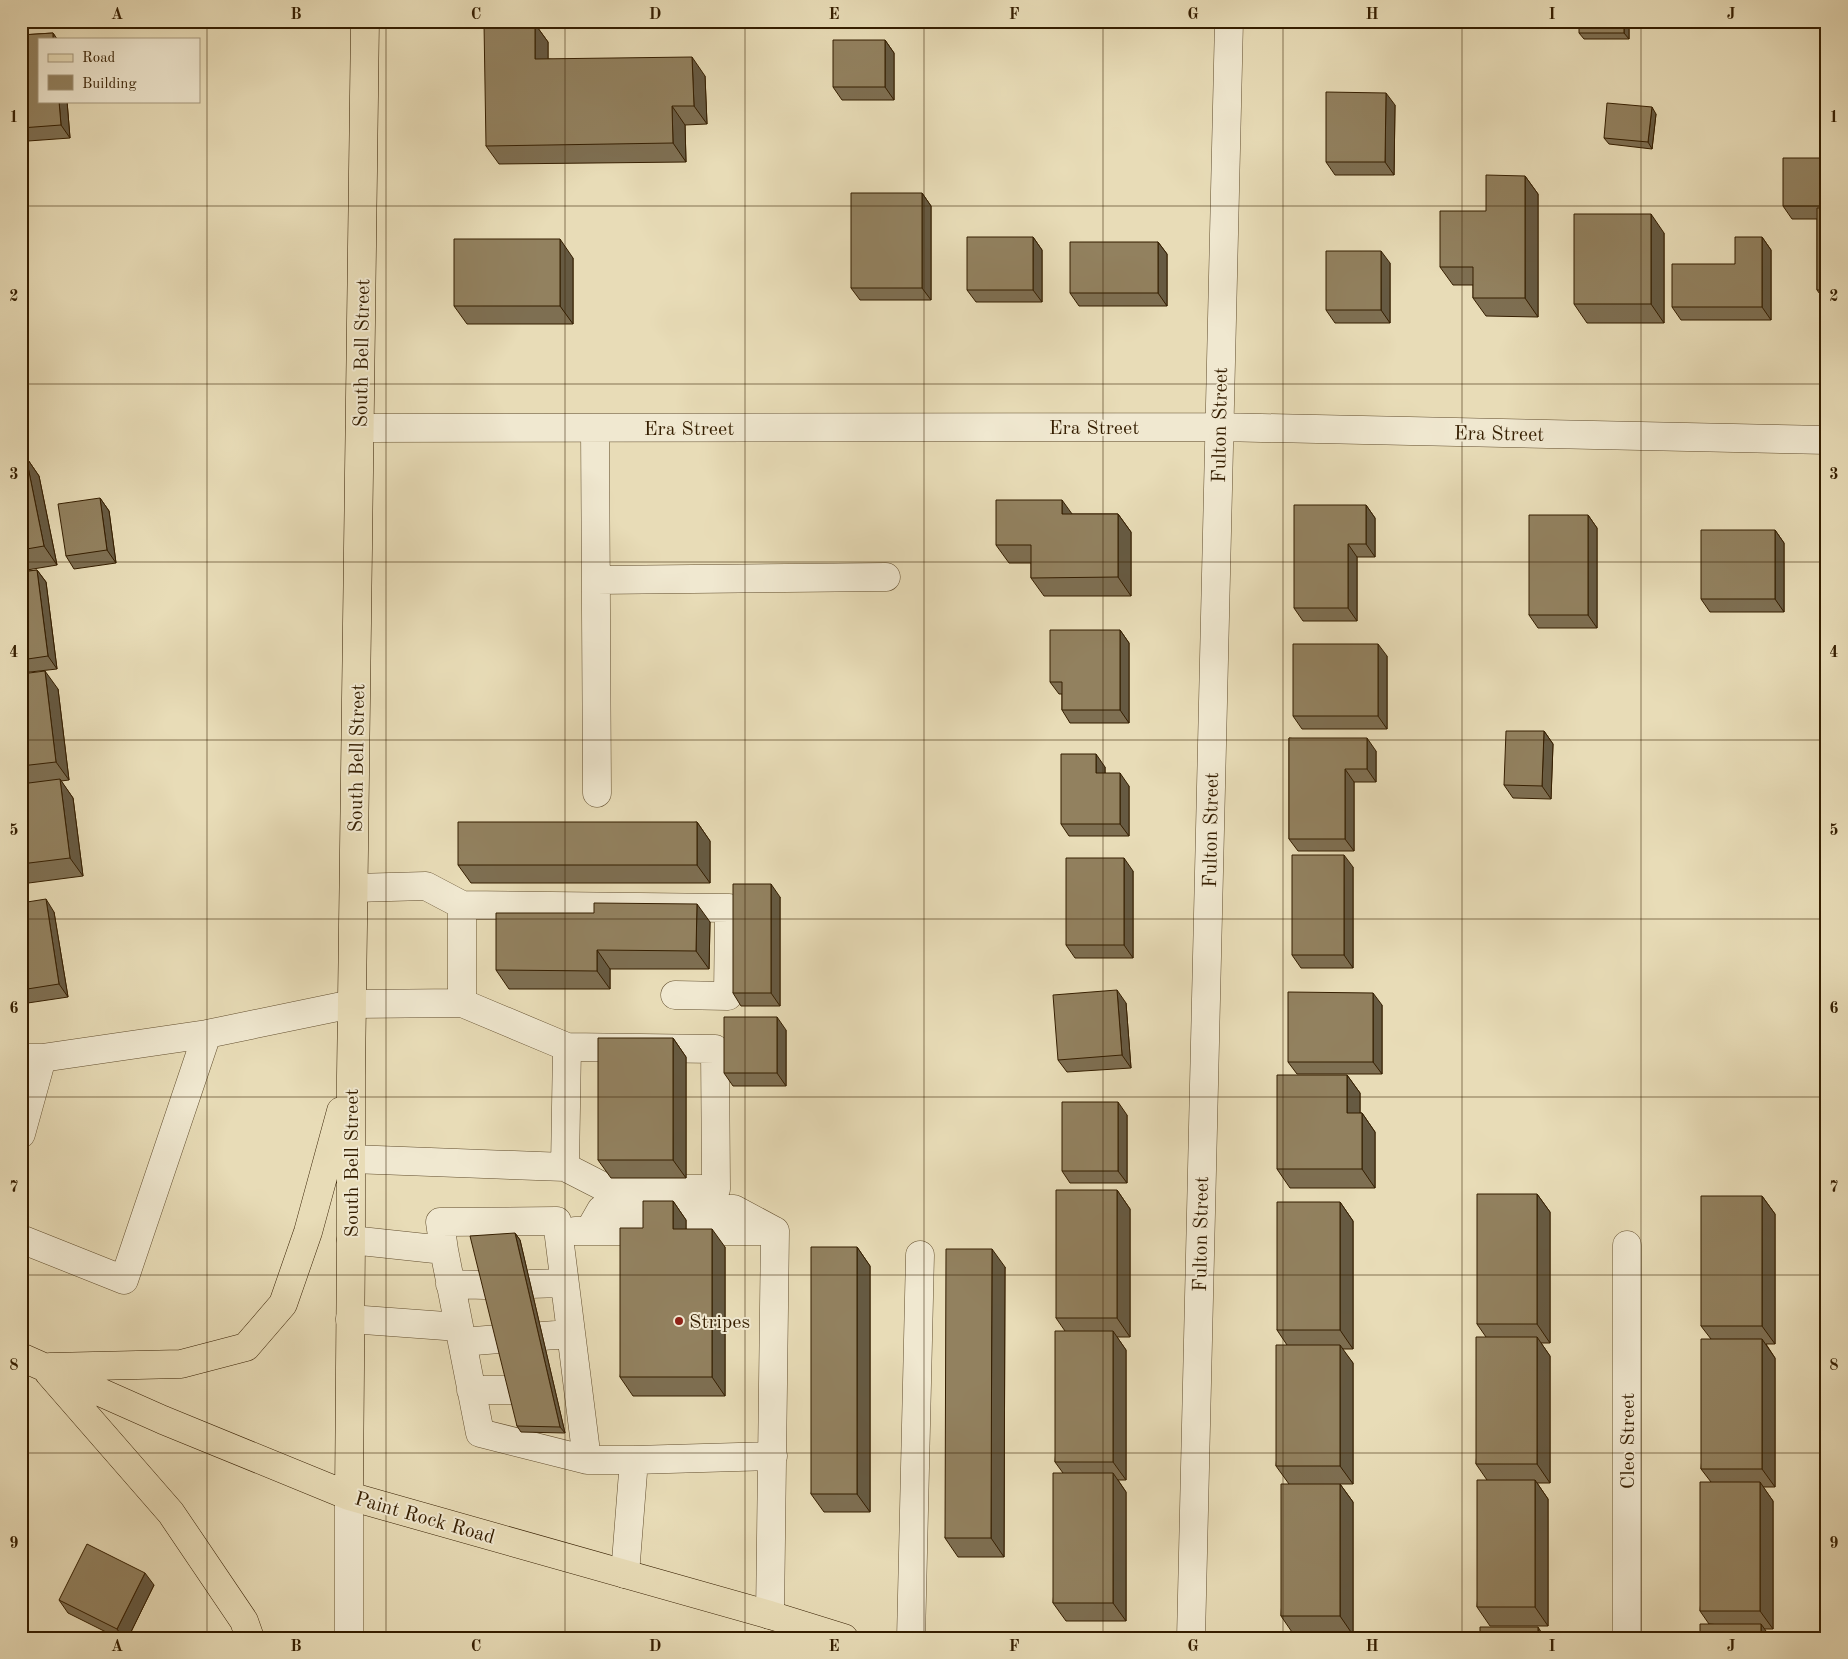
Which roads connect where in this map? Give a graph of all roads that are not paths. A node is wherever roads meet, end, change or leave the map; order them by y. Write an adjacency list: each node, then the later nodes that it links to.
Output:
1 (365, 21): 4 (main road, South Bell Street)
2 (1228, 21): 3 (street, Fulton Street)
3 (1219, 427): 5 (street, Era Street); 6 (street, Era Street); 54 (street, Fulton Street)
4 (360, 428): 5 (street, Era Street); 10 (main road, South Bell Street)
5 (595, 428): 8 (street)
6 (1827, 440)
7 (886, 577): 8 (street)
8 (596, 580): 9 (street)
9 (597, 793)
10 (354, 888): 11 (street); 14 (main road, South Bell Street)
11 (462, 905): 12 (street); 13 (street)
12 (675, 995)
13 (462, 1003): 14 (street); 16 (street)
14 (352, 1004): 15 (street); 18 (main road, South Bell Street)
15 (207, 1034): 17 (street); 27 (street)
16 (567, 1047): 21 (street); 21 (street)
17 (32, 1058): 19 (street)
18 (351, 1076): 20 (main road, South Bell Street); 41 (main road)
19 (21, 1134)
20 (351, 1159): 21 (street); 28 (main road, South Bell Street)
21 (565, 1167)
22 (656, 1230): 24 (street)
23 (686, 1230): 25 (street)
24 (589, 1231): 25 (street); 26 (street)
25 (774, 1231): 44 (street)
26 (558, 1232): 30 (street); 32 (street)
27 (21, 1239)
28 (352, 1240): 30 (street); 36 (main road, South Bell Street)
29 (1627, 1245): 55 (street, Cleo Street)
30 (444, 1250): 33 (street)
31 (920, 1255): 53 (street)
32 (564, 1283): 34 (street); 37 (street)
33 (450, 1284): 35 (street); 38 (street)
34 (530, 1284)
35 (485, 1285)
36 (350, 1319): 38 (street); 47 (main road, South Bell Street)
37 (570, 1334): 39 (street); 45 (street)
38 (461, 1335): 40 (street); 42 (street)
39 (542, 1336)
40 (499, 1339)
41 (32, 1362): 47 (main road, Paint Rock Road); 50 (main road)
42 (472, 1390): 43 (street); 45 (street)
43 (511, 1390)
44 (773, 1456): 46 (street); 49 (street)
45 (586, 1460): 46 (street)
46 (634, 1460): 48 (street)
47 (349, 1496): 48 (main road, Paint Rock Road); 51 (street)
48 (625, 1574): 49 (main road, Paint Rock Road)
49 (770, 1615): 52 (main road, Paint Rock Road)
50 (250, 1638)
51 (349, 1638)
52 (844, 1638)
53 (911, 1638)
54 (1191, 1638)
55 (1626, 1638)

